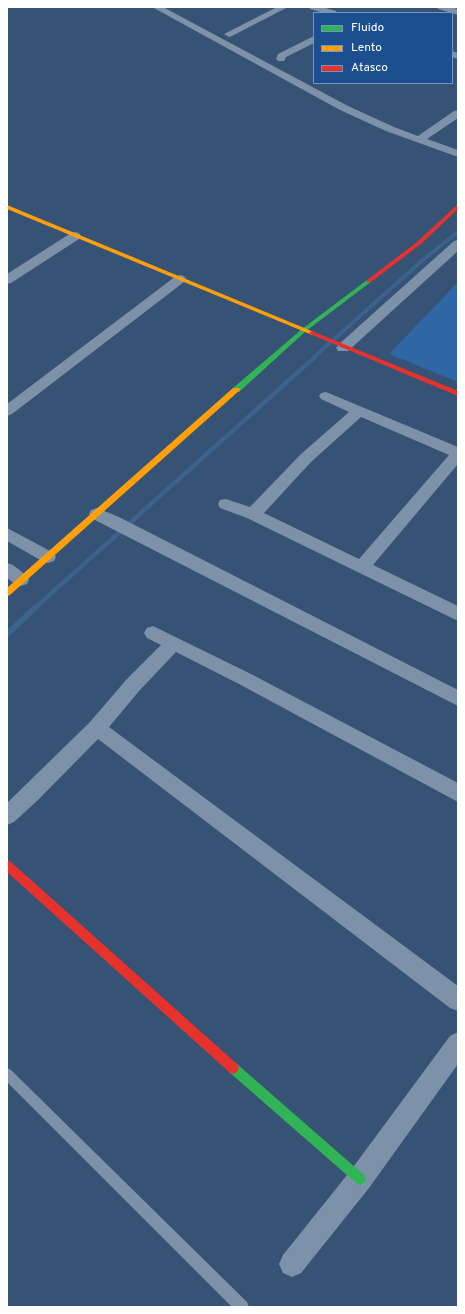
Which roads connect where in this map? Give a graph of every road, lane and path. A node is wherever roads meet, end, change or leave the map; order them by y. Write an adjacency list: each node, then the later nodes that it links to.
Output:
1 (156, 7): 11 (street)
2 (284, 7): 7 (street)
3 (313, 7): 5 (street)
4 (441, 7): 6 (street)
5 (330, 12)
6 (458, 12)
7 (229, 34)
8 (313, 40): 9 (street)
9 (281, 59)
10 (458, 113): 11 (street)
11 (419, 140): 12 (street)
12 (458, 154)
13 (458, 206): 19 (street)
14 (7, 207): 15 (street)
15 (75, 236): 17 (street); 18 (street)
16 (458, 244): 20 (street)
17 (180, 279): 19 (street); 24 (street)
18 (7, 280)
19 (304, 330): 20 (street); 27 (street)
20 (339, 346): 21 (street)
21 (458, 394)
22 (326, 396): 23 (street)
23 (360, 410): 25 (street); 28 (street)
24 (7, 411)
25 (458, 454): 31 (street)
26 (226, 504): 28 (street)
27 (97, 514): 30 (street); 38 (street)
28 (253, 514): 31 (street)
29 (7, 534): 30 (street)
30 (48, 557): 33 (street)
31 (362, 567): 35 (street)
32 (7, 569): 33 (street)
33 (21, 580): 34 (street)
34 (7, 593)
35 (458, 614)
36 (153, 633): 37 (street)
37 (173, 644): 39 (street); 40 (street)
38 (458, 699)
39 (97, 728): 41 (street); 43 (street)
40 (458, 794)
41 (7, 816)
42 (7, 866): 46 (street)
43 (458, 1000)
44 (458, 1044): 46 (street)
45 (7, 1074): 48 (lane)
46 (360, 1179): 47 (street)
47 (292, 1264)
48 (242, 1307)

